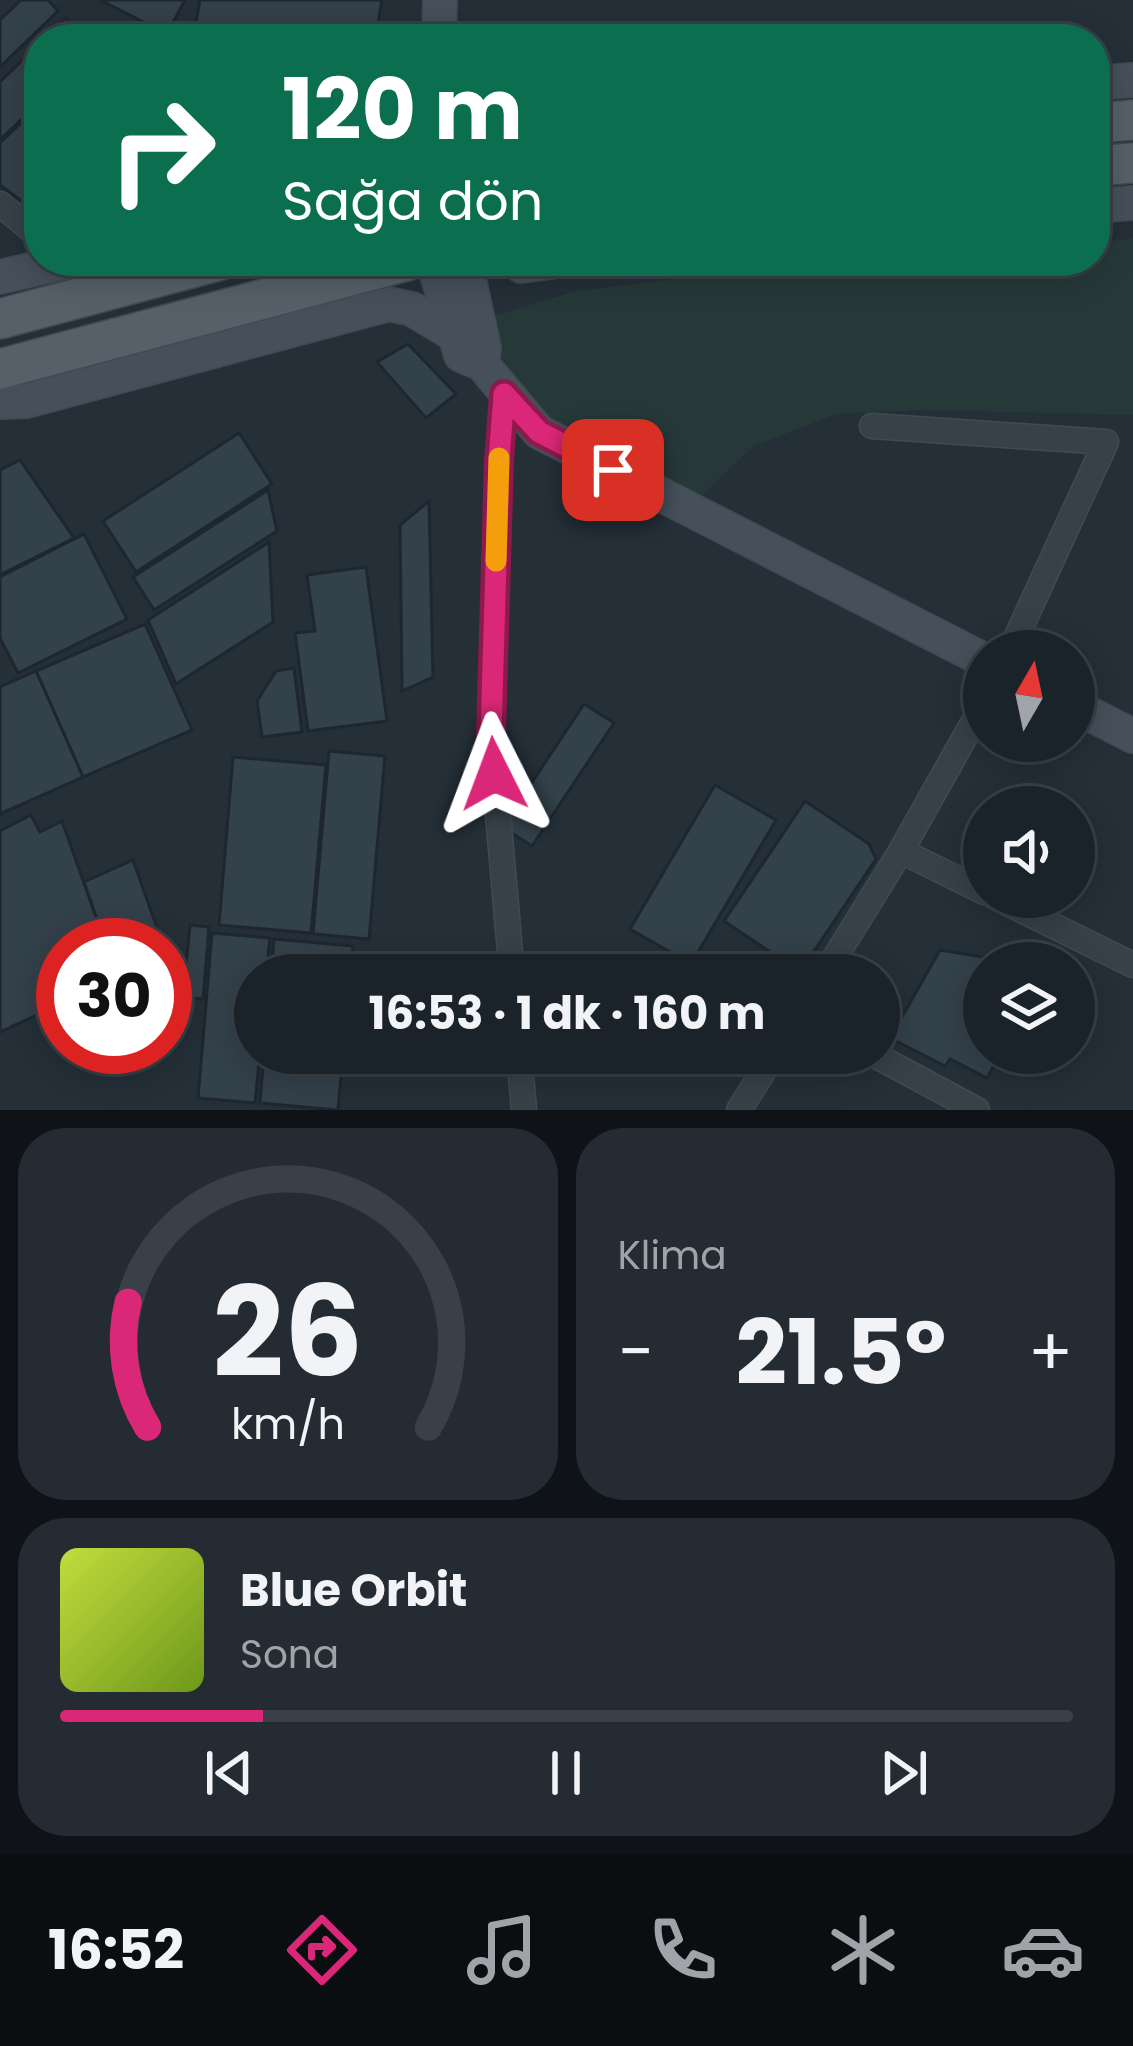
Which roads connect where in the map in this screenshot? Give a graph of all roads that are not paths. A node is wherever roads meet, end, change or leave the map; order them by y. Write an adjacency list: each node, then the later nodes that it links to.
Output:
1 (0, 204): 2 (street)
2 (24, 224)
3 (162, 276): 7 (main road)
4 (350, 276): 10 (main road)
5 (437, 276): 8 (street)
6 (467, 276): 9 (street)
7 (0, 319)
8 (452, 333): 9 (street); 12 (street)
9 (482, 364): 11 (street)
10 (0, 369)
11 (504, 394): 15 (street); 22 (street)
12 (0, 402)
13 (872, 426): 14 (street)
14 (1020, 630)
15 (963, 649)
16 (1095, 717): 17 (street)
17 (1133, 736)
18 (963, 740): 19 (street)
19 (901, 851): 20 (street); 23 (street)
20 (963, 882)
21 (1038, 918): 24 (street)
22 (510, 954)
23 (837, 954)
24 (1133, 964)
25 (900, 1069): 30 (street)
26 (521, 1074): 28 (street)
27 (762, 1074): 29 (street)
28 (524, 1110)
29 (739, 1110)
30 (977, 1110)

